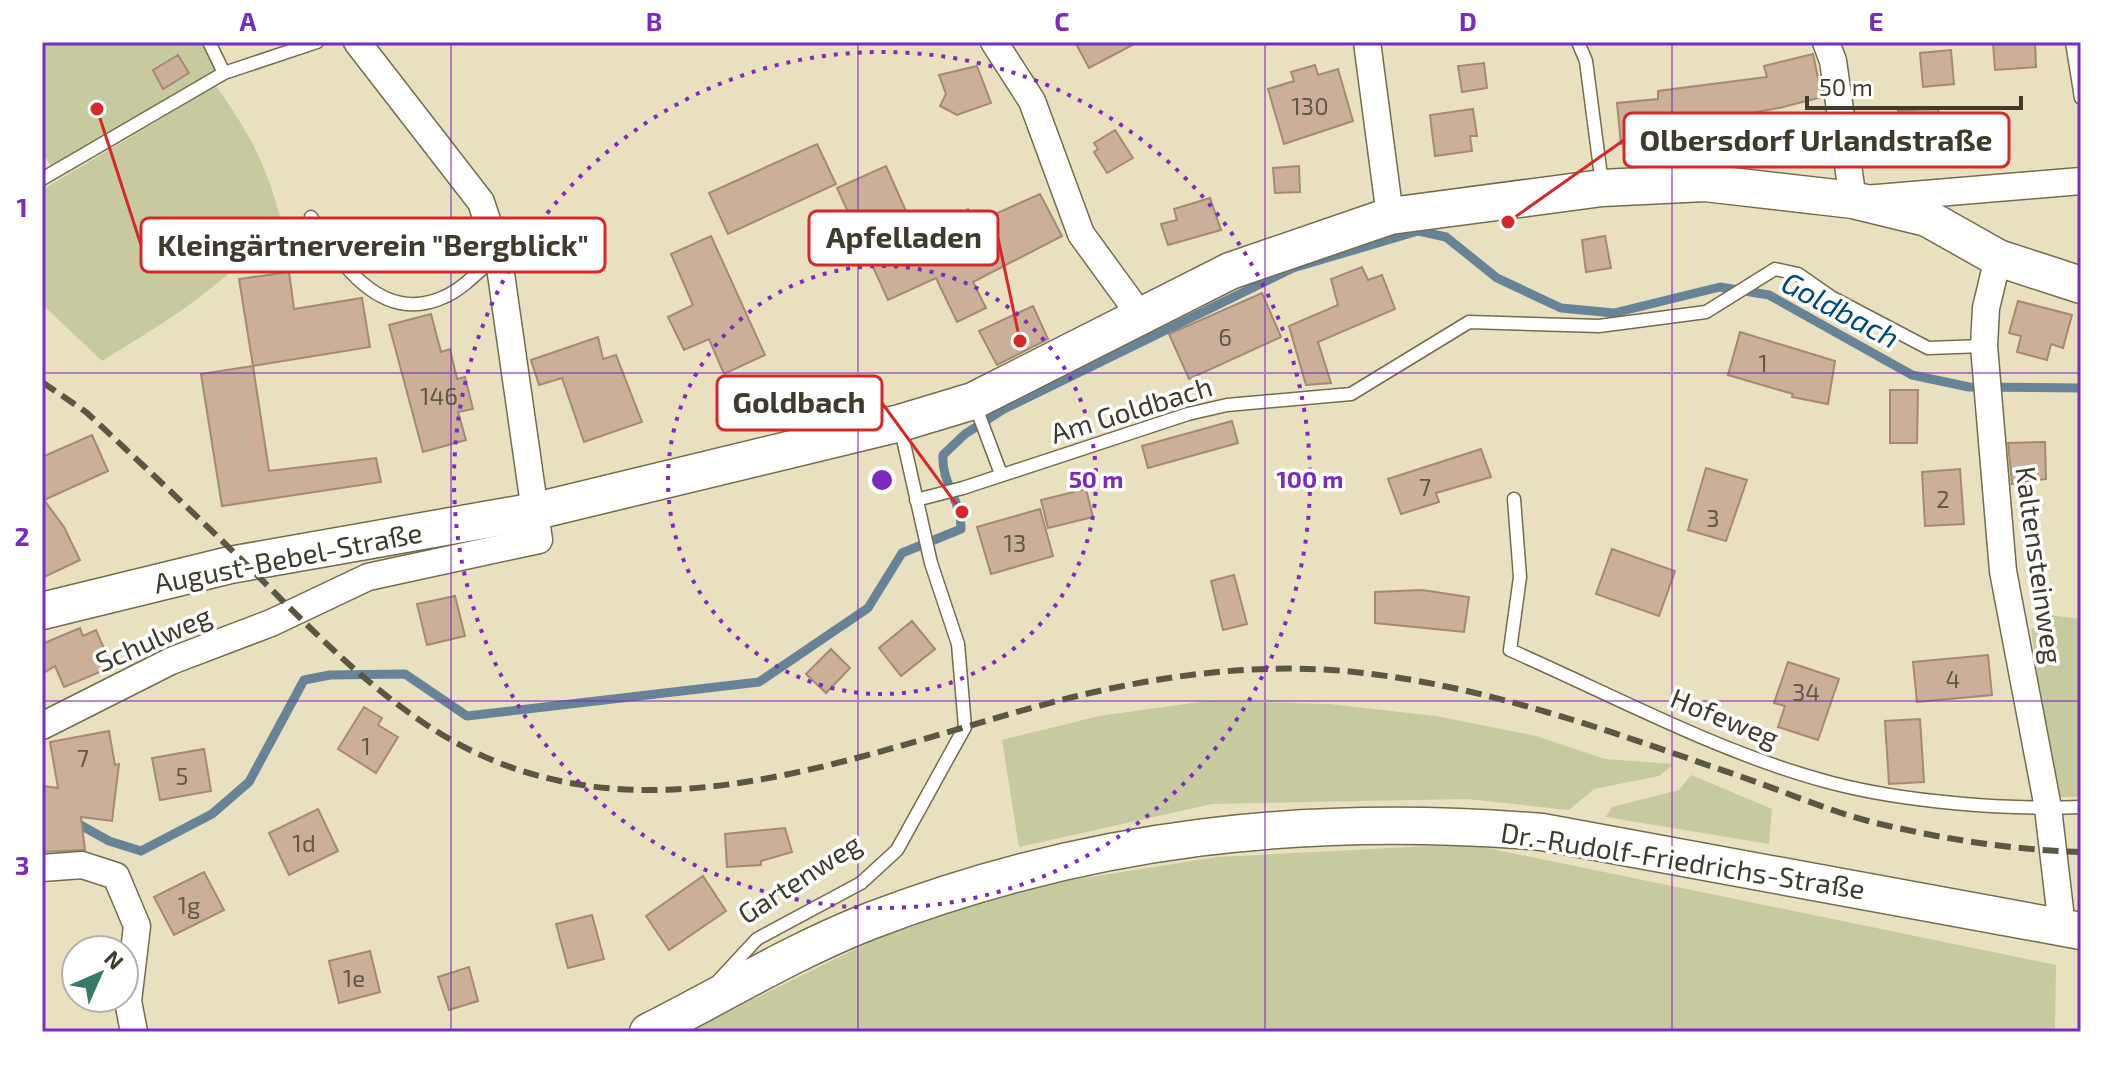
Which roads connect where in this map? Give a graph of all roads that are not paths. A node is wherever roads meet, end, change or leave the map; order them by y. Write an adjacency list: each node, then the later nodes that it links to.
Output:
1 (209, 42): 9 (lane)
2 (317, 42): 9 (lane)
3 (357, 42): 17 (street)
4 (994, 42): 20 (street)
5 (1367, 42): 15 (street)
6 (1578, 42): 13 (lane)
7 (1826, 42): 14 (street)
8 (2072, 42): 10 (lane)
9 (224, 73): 11 (lane)
10 (2081, 98)
11 (42, 179)
12 (2081, 181): 14 (street)
13 (1602, 188): 14 (street, August-Bebel-Straße); 15 (street, August-Bebel-Straße)
14 (1853, 200): 18 (street, August-Bebel-Straße)
15 (1390, 216): 20 (street, August-Bebel-Straße)
16 (311, 217): 17 (lane)
17 (498, 253): 27 (street)
18 (1998, 258): 19 (street, August-Bebel-Straße); 21 (street, Kaltensteinweg)
19 (2081, 285)
20 (1140, 315): 22 (street, August-Bebel-Straße)
21 (1985, 359): 24 (lane, Am Goldbach); 31 (street, Kaltensteinweg)
22 (973, 401): 23 (street, August-Bebel-Straße); 24 (lane)
23 (900, 423): 26 (lane, Gartenweg); 27 (street, August-Bebel-Straße)
24 (1001, 474): 26 (lane, Am Goldbach)
25 (1514, 499): 31 (lane, Hofeweg)
26 (916, 500): 34 (lane, Gartenweg)
27 (536, 511): 28 (street, August-Bebel-Straße); 29 (street, Schulweg)
28 (42, 611)
29 (42, 726)
30 (2081, 807): 31 (lane, Hofeweg)
31 (2048, 808): 33 (street, Kaltensteinweg)
32 (42, 868): 35 (street)
33 (2071, 929): 34 (street, Dr.-Rudolf-Friedrichs-Straße)
34 (689, 1011): 36 (street, Dr.-Rudolf-Friedrichs-Straße)
35 (134, 1032)
36 (648, 1032)

